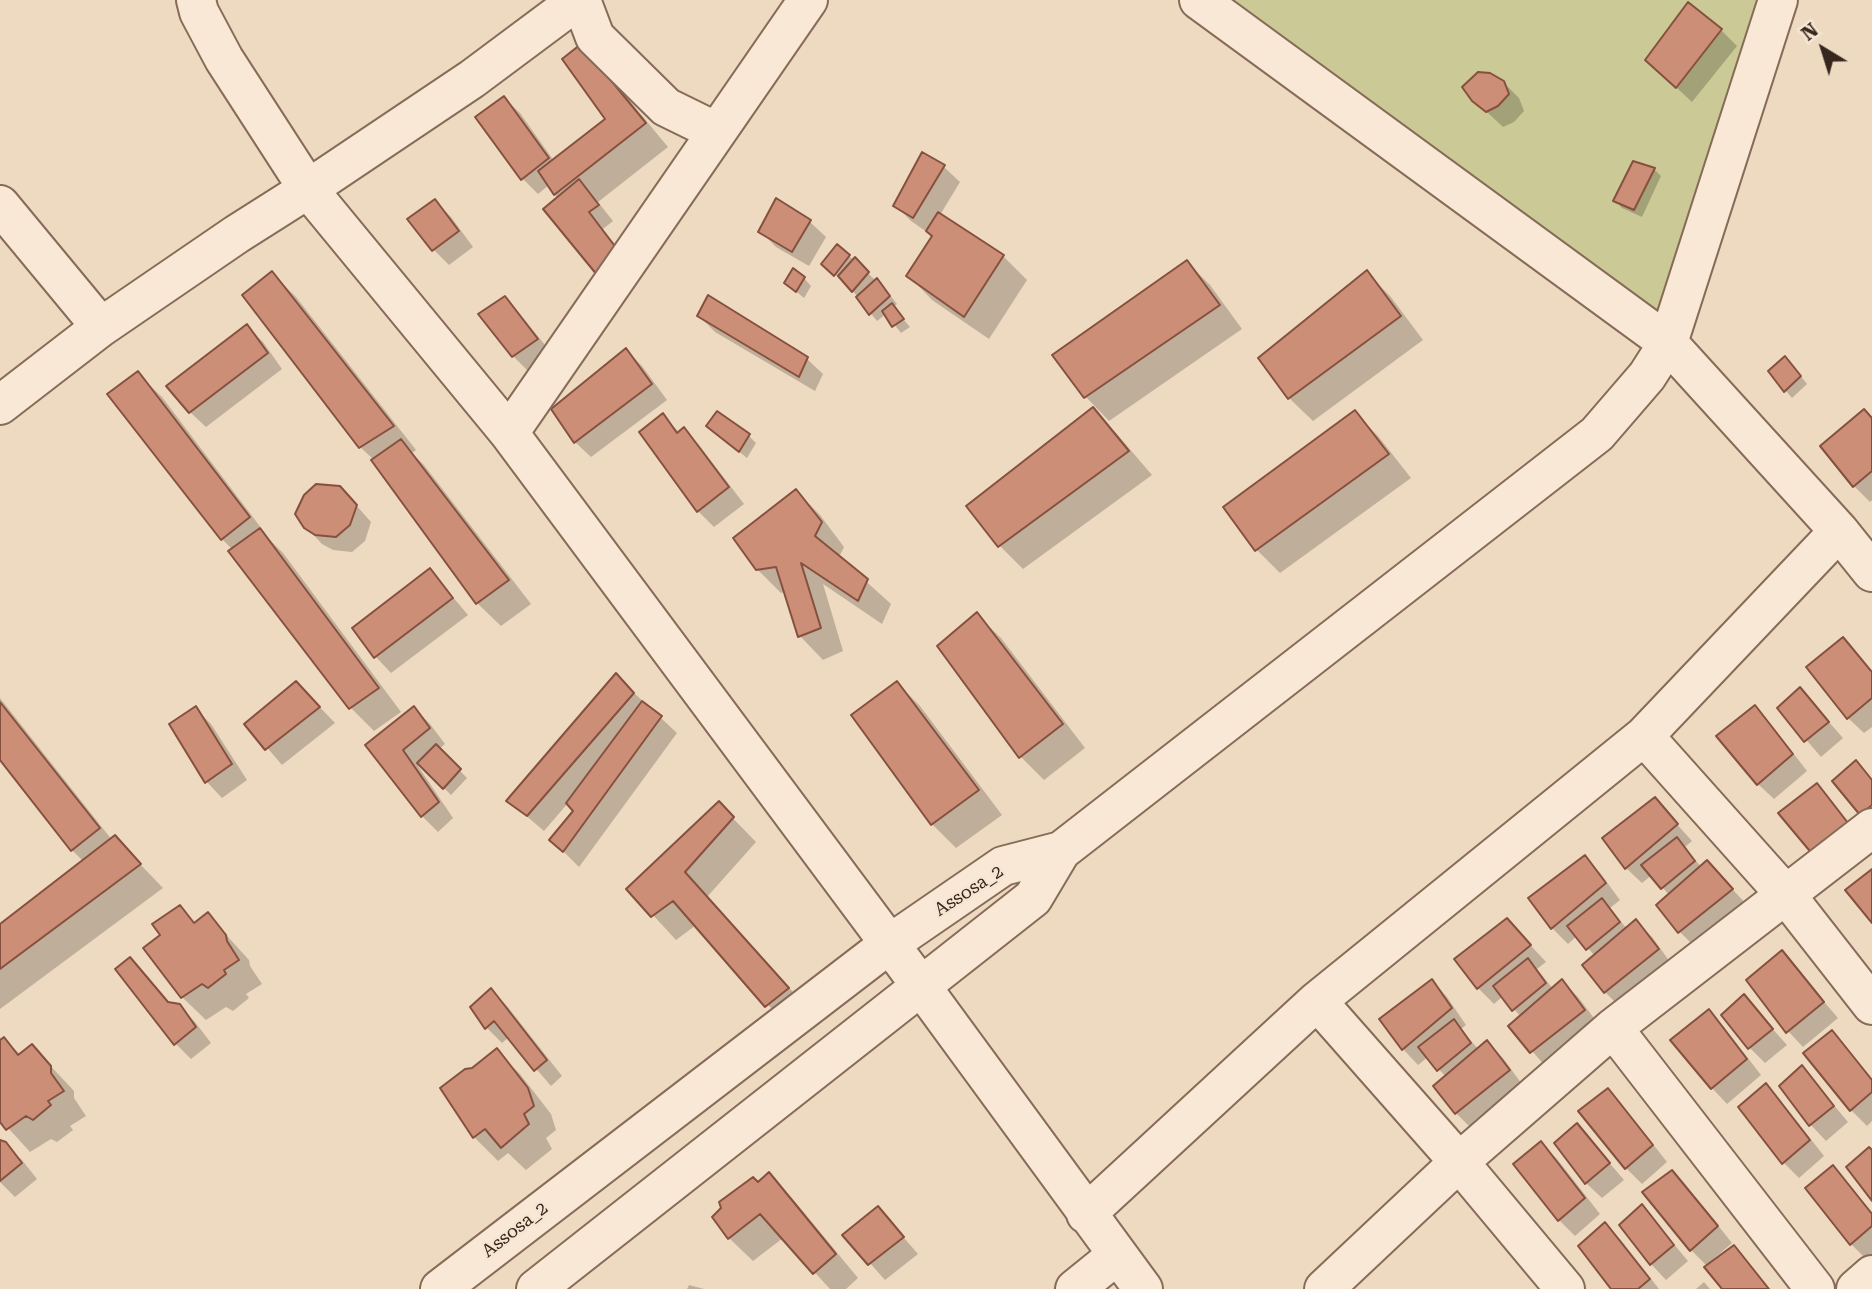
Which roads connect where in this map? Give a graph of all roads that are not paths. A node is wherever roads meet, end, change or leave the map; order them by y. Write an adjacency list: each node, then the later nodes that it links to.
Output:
1 (196, 0): 7 (street)
2 (580, 0): 6 (street); 7 (street)
3 (808, 0): 6 (street)
4 (1199, 0): 10 (street)
5 (1779, 0): 10 (street)
6 (717, 132): 12 (street)
7 (308, 189): 9 (street); 12 (street)
8 (0, 205): 9 (street)
9 (101, 327): 11 (street)
10 (1668, 343): 13 (street); 17 (street)
11 (0, 405)
12 (509, 433): 19 (street)
13 (1839, 531): 14 (street); 15 (street)
14 (1872, 572)
15 (1644, 736): 18 (street); 21 (street)
16 (1872, 828): 18 (street)
17 (1061, 852): 19 (street, Assosa_2); 20 (street)
18 (1786, 895): 22 (street); 23 (street)
19 (888, 945): 20 (street); 28 (street, Assosa_2)
20 (921, 986): 25 (street); 29 (street)
21 (1317, 1001): 24 (street); 25 (street)
22 (1872, 1005)
23 (1613, 1028): 24 (street); 34 (street)
24 (1459, 1162): 32 (street); 33 (street)
25 (1086, 1214): 26 (street)
26 (1117, 1255): 30 (street); 31 (street)
27 (1872, 1275): 35 (street)
28 (440, 1289)
29 (536, 1289)
30 (1075, 1289)
31 (1143, 1289)
32 (1324, 1289)
33 (1565, 1289)
34 (1815, 1289)
35 (1856, 1289)

